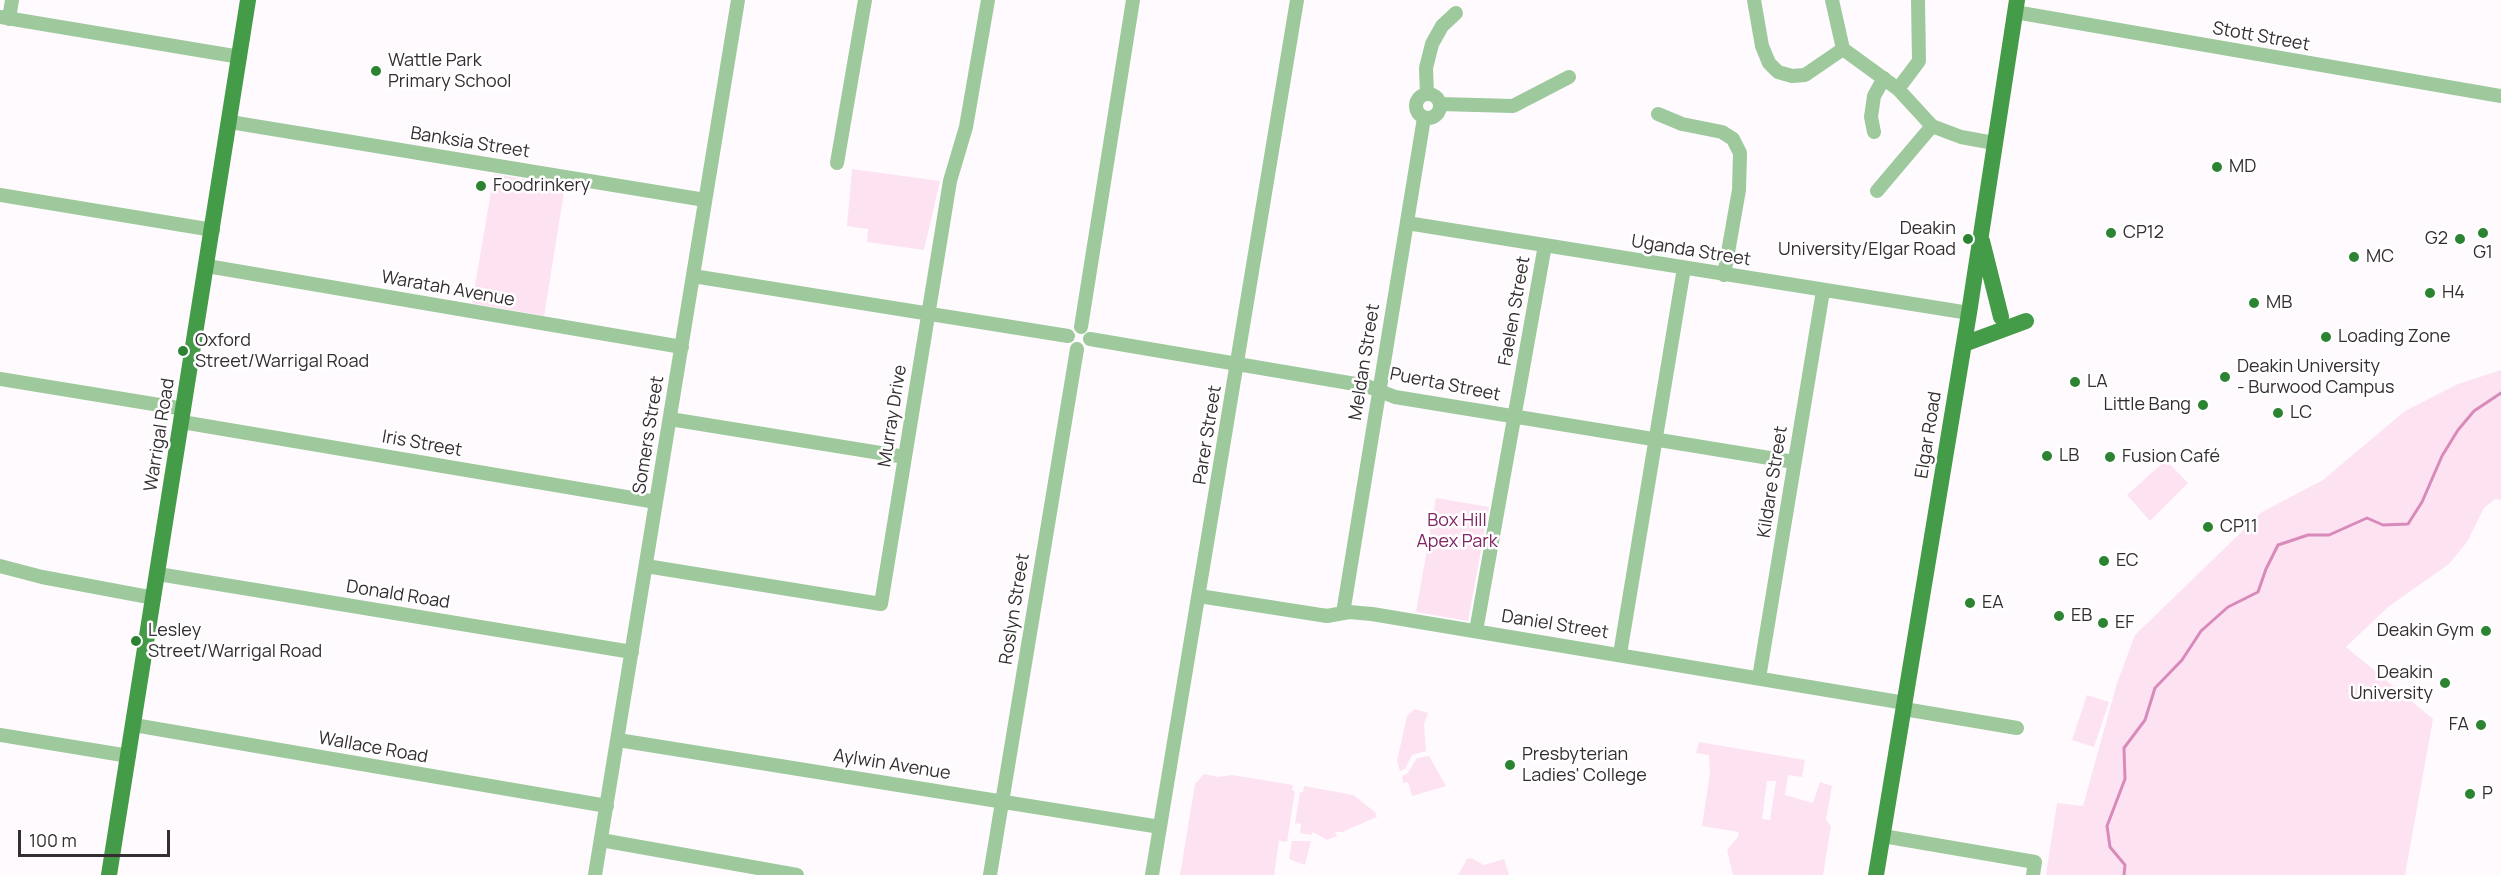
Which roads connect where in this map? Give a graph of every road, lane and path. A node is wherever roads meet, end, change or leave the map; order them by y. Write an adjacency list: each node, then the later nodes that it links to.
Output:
1 (12, 0): 13 (street)
2 (248, 0): 15 (main road, Warrigal Road)
3 (738, 0): 31 (street, Somers Street)
4 (865, 0): 28 (street)
5 (988, 0): 42 (street, Murray Drive)
6 (1133, 0): 45 (street)
7 (1297, 0): 51 (street, Parer Street)
8 (1754, 0): 14 (street)
9 (1832, 0): 14 (street)
10 (1918, 0): 18 (street)
11 (2016, 6): 20 (street, Stott Street); 27 (main road, Elgar Road)
12 (1456, 13): 19 (street)
13 (5, 18): 15 (street)
14 (1843, 49): 17 (street)
15 (240, 57): 24 (main road, Warrigal Road)
16 (1569, 77): 21 (street)
17 (1884, 78): 18 (street); 26 (street)
18 (1898, 89): 25 (street)
19 (1427, 94): 21 (street); 23 (street)
20 (2501, 96)
21 (1440, 104): 23 (street)
22 (1658, 114): 38 (street)
23 (1424, 118): 32 (street, Meldan Street)
24 (230, 122): 31 (street, Banksia Street); 33 (main road, Warrigal Road)
25 (1932, 126): 27 (street); 29 (street)
26 (1874, 132)
27 (1994, 143): 34 (main road, Elgar Road)
28 (837, 163)
29 (1877, 191)
30 (0, 195): 33 (street)
31 (705, 200): 39 (street, Somers Street)
32 (1407, 223): 35 (street, Uganda Street); 53 (street, Meldan Street)
33 (213, 230): 36 (main road, Warrigal Road)
34 (1981, 235): 41 (main road, Elgar Road); 43 (main road)
35 (1545, 245): 37 (street, Uganda Street); 55 (street, Faelen Street)
36 (207, 266): 49 (street, Waratah Avenue); 54 (main road, Warrigal Road)
37 (1684, 268): 38 (street, Uganda Street); 57 (street)
38 (1724, 275): 40 (street, Uganda Street)
39 (693, 276): 42 (street); 49 (street, Somers Street)
40 (1823, 291): 41 (street, Uganda Street); 59 (street, Kildare Street)
41 (1969, 313): 48 (main road, Elgar Road)
42 (927, 314): 46 (street); 58 (street, Murray Drive)
43 (2001, 317)
44 (2026, 321): 48 (main road)
45 (1081, 327): 46 (street); 47 (street)
46 (1068, 336): 50 (street)
47 (1090, 339): 50 (street); 51 (street, Puerta Street)
48 (1964, 344): 71 (main road, Elgar Road)
49 (682, 347): 56 (street, Somers Street)
50 (1077, 349): 77 (street, Roslyn Street)
51 (1238, 363): 53 (street, Puerta Street); 64 (street, Parer Street)
52 (0, 379): 54 (street, Iris Street)
53 (1379, 391): 55 (street, Puerta Street); 66 (street, Meldan Street)
54 (183, 415): 60 (street, Iris Street); 63 (main road, Warrigal Road)
55 (1515, 417): 57 (street, Puerta Street); 67 (street, Faelen Street)
56 (670, 419): 58 (street); 60 (street, Somers Street)
57 (1656, 440): 59 (street, Puerta Street); 69 (street)
58 (905, 457): 62 (street, Murray Drive)
59 (1794, 462): 70 (street, Kildare Street)
60 (656, 502): 62 (street, Somers Street)
61 (0, 566): 65 (street)
62 (646, 566): 68 (street, Somers Street)
63 (158, 574): 65 (main road, Warrigal Road); 68 (street, Donald Road)
64 (1199, 596): 66 (street, Daniel Street); 79 (street, Parer Street)
65 (154, 598): 72 (main road, Warrigal Road)
66 (1343, 613): 67 (street, Daniel Street)
67 (1476, 631): 69 (street, Daniel Street)
68 (632, 652): 75 (street, Somers Street)
69 (1620, 654): 70 (street, Daniel Street)
70 (1759, 678): 71 (street, Daniel Street)
71 (1904, 706): 73 (street, Daniel Street); 80 (main road, Elgar Road)
72 (134, 725): 76 (main road, Warrigal Road); 78 (street, Wallace Road)
73 (2017, 728)
74 (0, 735): 76 (street)
75 (618, 740): 77 (street, Aylwin Avenue); 78 (street, Somers Street)
76 (129, 756): 82 (main road, Warrigal Road)
77 (1002, 801): 79 (street, Aylwin Avenue); 85 (street, Roslyn Street)
78 (607, 806): 81 (street, Somers Street)
79 (1160, 827): 86 (street, Parer Street)
80 (1883, 836): 87 (main road, Elgar Road); 88 (street)
81 (601, 840): 83 (street, Somers Street); 84 (street)
82 (109, 875)
83 (595, 875)
84 (797, 875)
85 (990, 875)
86 (1152, 875)
87 (1876, 875)
88 (2033, 875)

